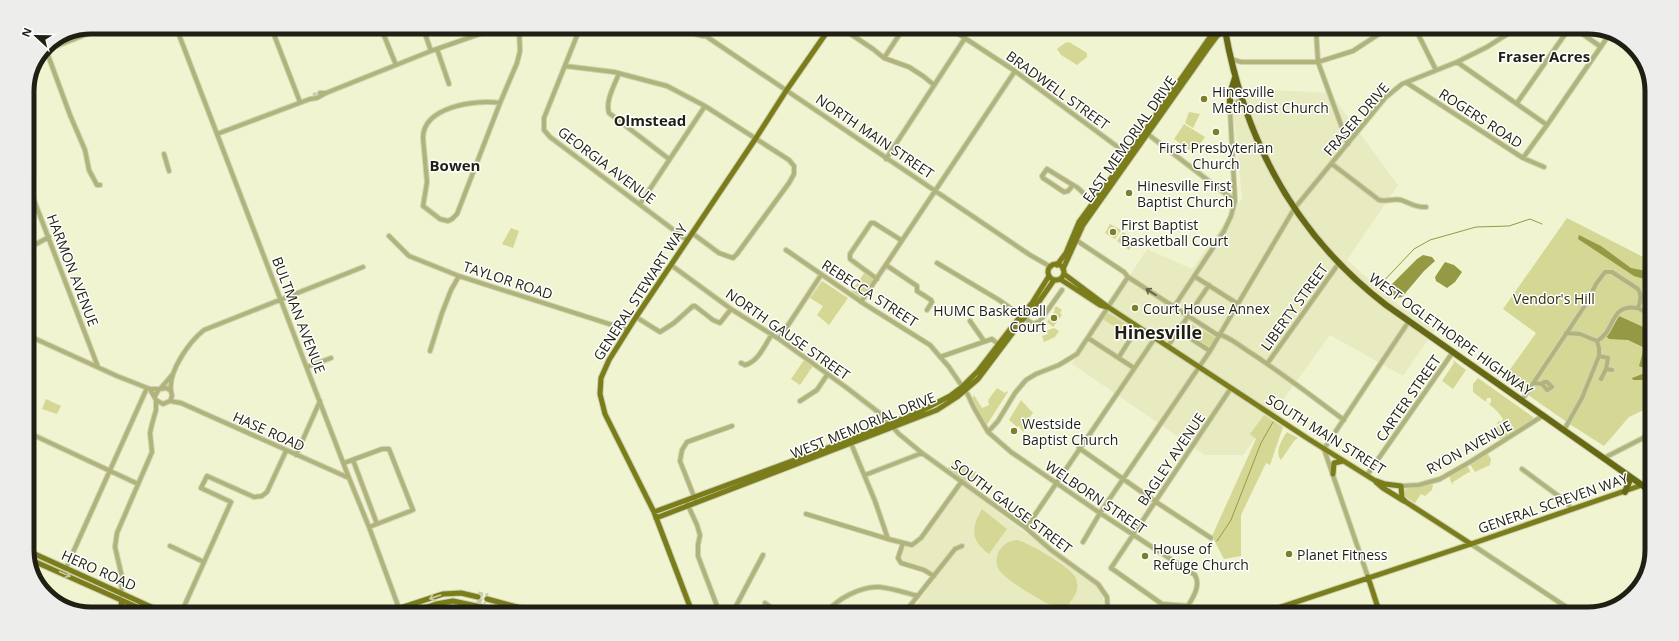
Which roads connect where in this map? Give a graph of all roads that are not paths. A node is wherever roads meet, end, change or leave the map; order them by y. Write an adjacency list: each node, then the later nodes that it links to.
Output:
1 (179, 34): 57 (street, BULTMAN AVENUE)
2 (274, 34): 50 (street)
3 (383, 34): 37 (street)
4 (426, 34): 30 (street)
5 (480, 34): 29 (street)
6 (519, 34): 51 (street)
7 (578, 34): 38 (street, GEORGIA AVENUE)
8 (695, 34): 24 (street)
9 (701, 34): 24 (street, NORTH MAIN STREET)
10 (826, 34): 46 (main road, GENERAL STEWART WAY)
11 (850, 34): 32 (street)
12 (900, 34): 32 (street)
13 (959, 34): 25 (street, BRADWELL STREET)
14 (1212, 34): 56 (main road, EAST MEMORIAL DRIVE)
15 (1221, 34): 56 (main road, EAST MEMORIAL DRIVE)
16 (1226, 34): 33 (highway, WEST OGLETHORPE HIGHWAY)
17 (1316, 34): 35 (street)
18 (1380, 34): 35 (street)
19 (1418, 34): 39 (street)
20 (1508, 34): 36 (street, FRASER DRIVE)
21 (1565, 34): 52 (street)
22 (1583, 34): 28 (street)
23 (84, 35): 27 (street)
24 (705, 37): 46 (street, NORTH MAIN STREET)
25 (965, 38): 40 (street, BRADWELL STREET); 45 (street)
26 (1607, 38): 28 (street)
27 (60, 44)
28 (1601, 47): 55 (street)
29 (437, 49): 30 (street); 44 (street)
30 (431, 51): 37 (street)
31 (48, 56): 68 (street)
32 (884, 58): 45 (street)
33 (1230, 59): 34 (street); 42 (highway, WEST OGLETHORPE HIGHWAY)
34 (1241, 62): 35 (street); 42 (street)
35 (1318, 62): 59 (street)
36 (1457, 62): 39 (street, FRASER DRIVE); 52 (street)
37 (396, 65): 47 (street)
38 (565, 66): 41 (street); 74 (street, GEORGIA AVENUE)
39 (1436, 70): 43 (street, FRASER DRIVE)
40 (1015, 71): 61 (street, BRADWELL STREET); 70 (street)
41 (619, 73): 53 (street); 63 (street)
42 (1234, 75): 49 (highway, WEST OGLETHORPE HIGHWAY); 54 (highway)
43 (1407, 83): 59 (street, FRASER DRIVE); 62 (street, ROGERS ROAD)
44 (448, 84)
45 (934, 85): 64 (street)
46 (786, 91): 58 (main road, GENERAL STEWART WAY); 64 (street, NORTH MAIN STREET)
47 (328, 92): 48 (street); 50 (street)
48 (320, 93)
49 (1242, 100): 54 (street); 76 (highway, WEST OGLETHORPE HIGHWAY)
50 (300, 102): 57 (street)
51 (500, 103): 51 (street)
52 (1517, 103): 55 (street)
53 (705, 106): 58 (street); 63 (street)
54 (1230, 110): 73 (street)
55 (1547, 125): 62 (street)
56 (1145, 133): 61 (main road, EAST MEMORIAL DRIVE); 73 (street)
57 (217, 134): 101 (street, BULTMAN AVENUE)
58 (756, 138): 77 (main road, GENERAL STEWART WAY); 77 (street)
59 (1348, 144): 65 (street, FRASER DRIVE)
60 (164, 154): 67 (street)
61 (1129, 155): 71 (main road, EAST MEMORIAL DRIVE); 82 (main road, EAST MEMORIAL DRIVE)
62 (1523, 158): 66 (street, ROGERS ROAD)
63 (670, 159): 74 (street)
64 (886, 159): 70 (street, NORTH MAIN STREET)
65 (1332, 164): 75 (street); 76 (street, FRASER DRIVE)
66 (1544, 167)
67 (169, 171)
68 (100, 185)
69 (1073, 185): 69 (street); 71 (street)
70 (935, 191): 81 (street); 91 (street, NORTH MAIN STREET)
71 (1093, 199): 89 (main road, EAST MEMORIAL DRIVE)
72 (34, 200): 79 (street, HARMON AVENUE)
73 (1235, 201): 96 (street)
74 (640, 204): 80 (street, GEORGIA AVENUE)
75 (1426, 207)
76 (1294, 209): 86 (highway, WEST OGLETHORPE HIGHWAY); 103 (street, FRASER DRIVE)
77 (692, 233): 80 (main road, GENERAL STEWART WAY)
78 (389, 236): 94 (street, TAYLOR ROAD)
79 (49, 237): 83 (street); 138 (street, HARMON AVENUE)
80 (687, 240): 87 (main road, GENERAL STEWART WAY)
81 (901, 240): 88 (street); 97 (street)
82 (1076, 240): 92 (main road, EAST MEMORIAL DRIVE); 95 (street)
83 (34, 245)
84 (786, 250): 93 (street, REBECCA STREET)
85 (937, 263): 111 (street)
86 (1339, 263): 113 (highway, WEST OGLETHORPE HIGHWAY); 137 (street, LIBERTY STREET)
87 (671, 265): 107 (street, NORTH GAUSE STREET); 110 (main road, GENERAL STEWART WAY)
88 (886, 265): 97 (street); 108 (street)
89 (1057, 265): 91 (main road); 92 (main road)
90 (363, 267): 101 (street)
91 (1049, 271): 98 (main road); 111 (main road, WEST MEMORIAL DRIVE)
92 (1063, 271): 98 (main road, EAST MEMORIAL DRIVE); 104 (main road)
93 (821, 275): 102 (street, REBECCA STREET); 124 (street)
94 (459, 276): 116 (street, TAYLOR ROAD); 130 (street)
95 (1128, 276): 104 (street); 105 (street, one-way to 95)
96 (1194, 276): 99 (street); 105 (street)
97 (877, 279): 102 (street)
98 (1057, 280): 104 (main road); 111 (main road, WEST MEMORIAL DRIVE)
99 (1208, 285): 103 (street); 112 (street)
100 (1062, 290): 111 (street)
101 (281, 298): 139 (street, BULTMAN AVENUE); 144 (street)
102 (861, 302): 133 (street, REBECCA STREET)
103 (1238, 304): 120 (street, FRASER DRIVE)
104 (1108, 307): 115 (main road); 122 (street)
105 (1174, 307): 112 (street)
106 (1638, 308): 109 (street); 118 (street); 126 (street)
107 (731, 309): 110 (street); 119 (street, NORTH GAUSE STREET)
108 (927, 310)
109 (1645, 312)
110 (636, 317): 116 (main road, GENERAL STEWART WAY)
111 (1023, 317): 127 (main road, WEST MEMORIAL DRIVE); 152 (main road, WEST MEMORIAL DRIVE)
112 (1188, 317): 117 (street); 120 (street)
113 (1409, 320): 131 (highway, WEST OGLETHORPE HIGHWAY); 162 (street)
114 (970, 321): 125 (street)
115 (1138, 327): 123 (main road); 134 (street)
116 (628, 330): 202 (main road, GENERAL STEWART WAY)
117 (1179, 331): 128 (street); 129 (street)
118 (1566, 333): 126 (street); 147 (street)
119 (772, 334): 124 (street, NORTH GAUSE STREET); 136 (street)
120 (1220, 335): 129 (street, FRASER DRIVE); 137 (street)
121 (34, 338): 138 (street)
122 (1088, 338): 134 (street); 166 (street)
123 (1155, 338): 128 (main road, SOUTH MAIN STREET); 141 (street)
124 (779, 339): 145 (street, NORTH GAUSE STREET)
125 (984, 341): 127 (street); 133 (street)
126 (1597, 341): 132 (street)
127 (998, 344): 152 (main road, WEST MEMORIAL DRIVE)
128 (1168, 346): 140 (main road, SOUTH MAIN STREET)
129 (1210, 350): 140 (street, FRASER DRIVE)
130 (430, 351)
131 (1453, 352): 155 (highway, WEST OGLETHORPE HIGHWAY); 184 (street, CARTER STREET)
132 (1599, 356): 142 (street); 165 (street)
133 (940, 357): 152 (street, REBECCA STREET)
134 (1119, 357): 141 (street)
135 (331, 358): 139 (street)
136 (741, 363)
137 (1267, 364): 162 (street)
138 (98, 367): 149 (street)
139 (307, 367): 156 (street, BULTMAN AVENUE)
140 (1199, 367): 151 (main road, SOUTH MAIN STREET); 186 (street, FRASER DRIVE)
141 (1134, 368): 170 (street)
142 (1606, 369): 143 (street); 146 (street)
143 (1612, 370)
144 (173, 375): 150 (street); 153 (street)
145 (828, 375): 157 (street); 163 (street, NORTH GAUSE STREET)
146 (1601, 379)
147 (1534, 383): 148 (street); 155 (street)
148 (1542, 384)
149 (148, 388): 150 (street); 154 (street); 180 (street)
150 (160, 388): 153 (street); 154 (street)
151 (1231, 388): 171 (main road, SOUTH MAIN STREET); 196 (street, BAGLEY AVENUE)
152 (965, 391): 163 (main road, WEST MEMORIAL DRIVE); 166 (street, WELBORN STREET)
153 (171, 392): 158 (street); 159 (street)
154 (156, 398): 158 (street); 160 (street)
155 (1522, 400): 161 (highway, WEST OGLETHORPE HIGHWAY)
156 (320, 401): 174 (street); 178 (street, BULTMAN AVENUE)
157 (800, 401)
158 (168, 403): 159 (street); 160 (street)
159 (181, 403): 172 (street, HASE ROAD)
160 (155, 414): 190 (street)
161 (1544, 416): 165 (highway, WEST OGLETHORPE HIGHWAY); 192 (street, RYON AVENUE)
162 (1344, 420): 171 (street)
163 (892, 425): 169 (main road, WEST MEMORIAL DRIVE); 173 (street, SOUTH GAUSE STREET)
164 (732, 426): 195 (street)
165 (1564, 430): 175 (highway, WEST OGLETHORPE HIGHWAY)
166 (988, 432): 189 (street, WELBORN STREET)
167 (34, 435): 180 (street)
168 (1645, 437): 175 (street)
169 (850, 442): 183 (street); 195 (main road, WEST MEMORIAL DRIVE)
170 (1079, 448): 186 (street); 189 (street)
171 (1324, 449): 177 (main road, SOUTH MAIN STREET); 182 (street)
172 (286, 451): 174 (street, HASE ROAD); 217 (street)
173 (922, 453): 183 (street); 188 (street, SOUTH GAUSE STREET)
174 (296, 455): 185 (street, HASE ROAD)
175 (1604, 458): 181 (highway, WEST OGLETHORPE HIGHWAY)
176 (353, 460): 178 (street); 203 (street); 203 (street)
177 (1344, 461): 182 (main road); 184 (main road, SOUTH MAIN STREET)
178 (344, 463): 185 (street, BULTMAN AVENUE)
179 (1522, 468): 199 (street)
180 (110, 470): 190 (street); 218 (street)
181 (1625, 473): 191 (highway, WEST OGLETHORPE HIGHWAY); 194 (highway)
182 (1333, 474): 220 (street)
183 (865, 475): 208 (street)
184 (1367, 476): 187 (main road, SOUTH MAIN STREET)
185 (349, 478): 204 (street, BULTMAN AVENUE)
186 (1124, 478): 196 (street); 200 (street, FRASER DRIVE)
187 (1374, 480): 192 (main road, SOUTH MAIN STREET); 197 (main road)
188 (962, 482): 205 (street, SOUTH GAUSE STREET); 210 (street)
189 (1056, 483): 200 (street, WELBORN STREET); 205 (street)
190 (138, 484): 222 (street)
191 (1642, 485): 193 (highway, WEST OGLETHORPE HIGHWAY); 194 (main road, GENERAL SCREVEN WAY)
192 (1401, 486): 197 (main road)
193 (1645, 487)
194 (1625, 492): 199 (main road, GENERAL SCREVEN WAY)
195 (696, 501): 198 (main road, WEST MEMORIAL DRIVE)
196 (1156, 502): 206 (street, BAGLEY AVENUE); 207 (street)
197 (1406, 502): 211 (main road)
198 (687, 504): 202 (main road, WEST MEMORIAL DRIVE); 237 (street)
199 (1571, 510): 211 (main road, GENERAL SCREVEN WAY)
200 (1100, 513): 206 (street, WELBORN STREET); 209 (street, FRASER DRIVE)
201 (806, 514): 208 (street)
202 (655, 515): 236 (main road, GENERAL STEWART WAY)
203 (376, 524): 204 (street)
204 (369, 527): 231 (street, BULTMAN AVENUE)
205 (1026, 528): 242 (street, SOUTH GAUSE STREET)
206 (1133, 534): 226 (street, WELBORN STREET); 226 (street, BAGLEY AVENUE)
207 (1212, 538)
208 (888, 539): 210 (street)
209 (1084, 542)
210 (902, 543): 219 (street)
211 (1471, 544): 220 (main road, GENERAL SCREVEN WAY); 245 (street)
212 (170, 546): 217 (street)
213 (962, 546): 219 (street)
214 (763, 554): 238 (street)
215 (34, 555): 218 (main road, HERO ROAD)
216 (35, 562): 222 (main road, one-way to 222)
217 (204, 562): 230 (street)
218 (66, 568): 222 (main road, HERO ROAD)
219 (934, 576): 221 (street)
220 (1368, 577): 243 (main road, GENERAL SCREVEN WAY); 244 (main road)
221 (918, 596): 240 (street); 241 (street)
222 (121, 597): 227 (main road); 228 (main road); 229 (main road, HERO ROAD)
223 (477, 597): 232 (main road, one-way to 232)
224 (487, 599): 235 (main road)
225 (765, 603): 239 (street)
226 (1188, 606)
227 (122, 607)
228 (138, 607)
229 (149, 607)
230 (184, 607)
231 (398, 607)
232 (407, 607)
233 (427, 607): 234 (main road)
234 (479, 607)
235 (516, 607)
236 (690, 607)
237 (718, 607)
238 (736, 607)
239 (771, 607)
240 (833, 607)
241 (909, 607)
242 (1108, 607)
243 (1280, 607)
244 (1378, 607)
245 (1566, 607)

